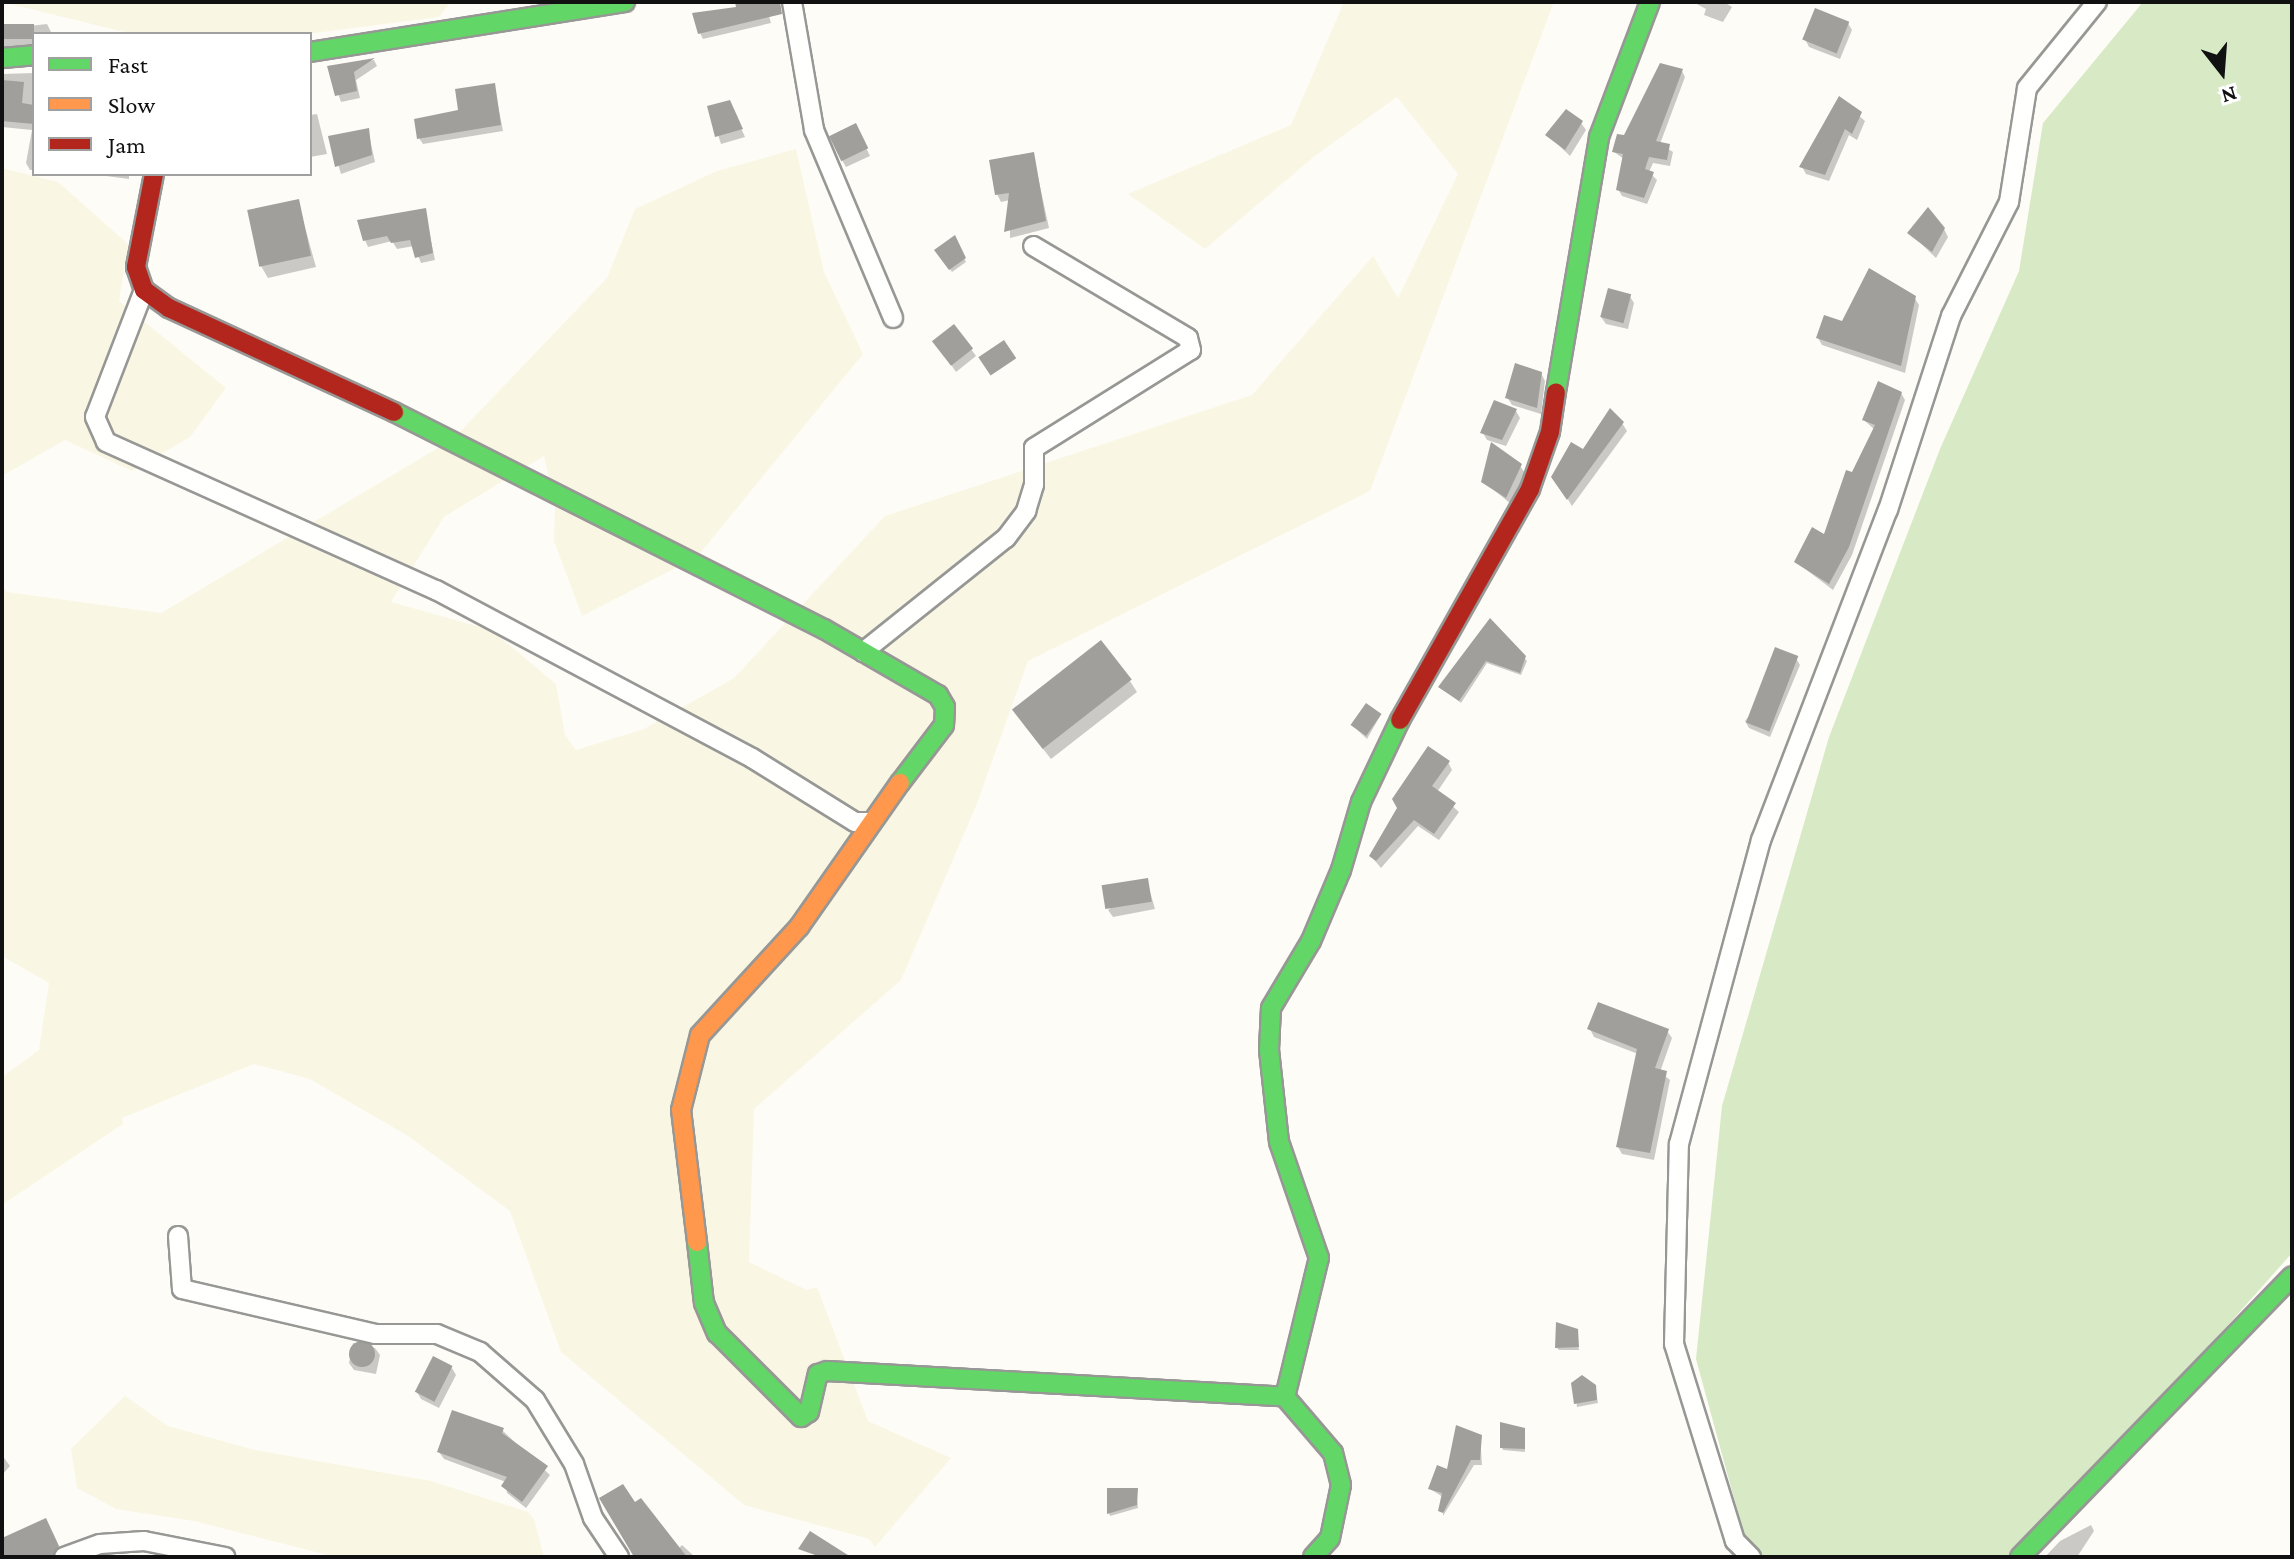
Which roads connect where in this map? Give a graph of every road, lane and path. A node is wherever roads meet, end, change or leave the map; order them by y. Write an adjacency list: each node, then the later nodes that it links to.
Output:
1 (625, 2): 5 (street)
2 (792, 2): 11 (street)
3 (1650, 2): 16 (street)
4 (2097, 2): 21 (street)
5 (312, 52)
6 (32, 55): 7 (street)
7 (2, 58)
8 (154, 176): 10 (street)
9 (1033, 246): 12 (street)
10 (144, 290): 12 (street); 13 (street)
11 (893, 318)
12 (863, 652): 13 (street)
13 (870, 822): 16 (street)
14 (178, 1236): 19 (street)
15 (2292, 1276): 22 (street)
16 (1285, 1397): 20 (street)
17 (64, 1557): 18 (street)
18 (225, 1557)
19 (619, 1557)
20 (1313, 1557)
21 (1751, 1557)
22 (2020, 1557)

